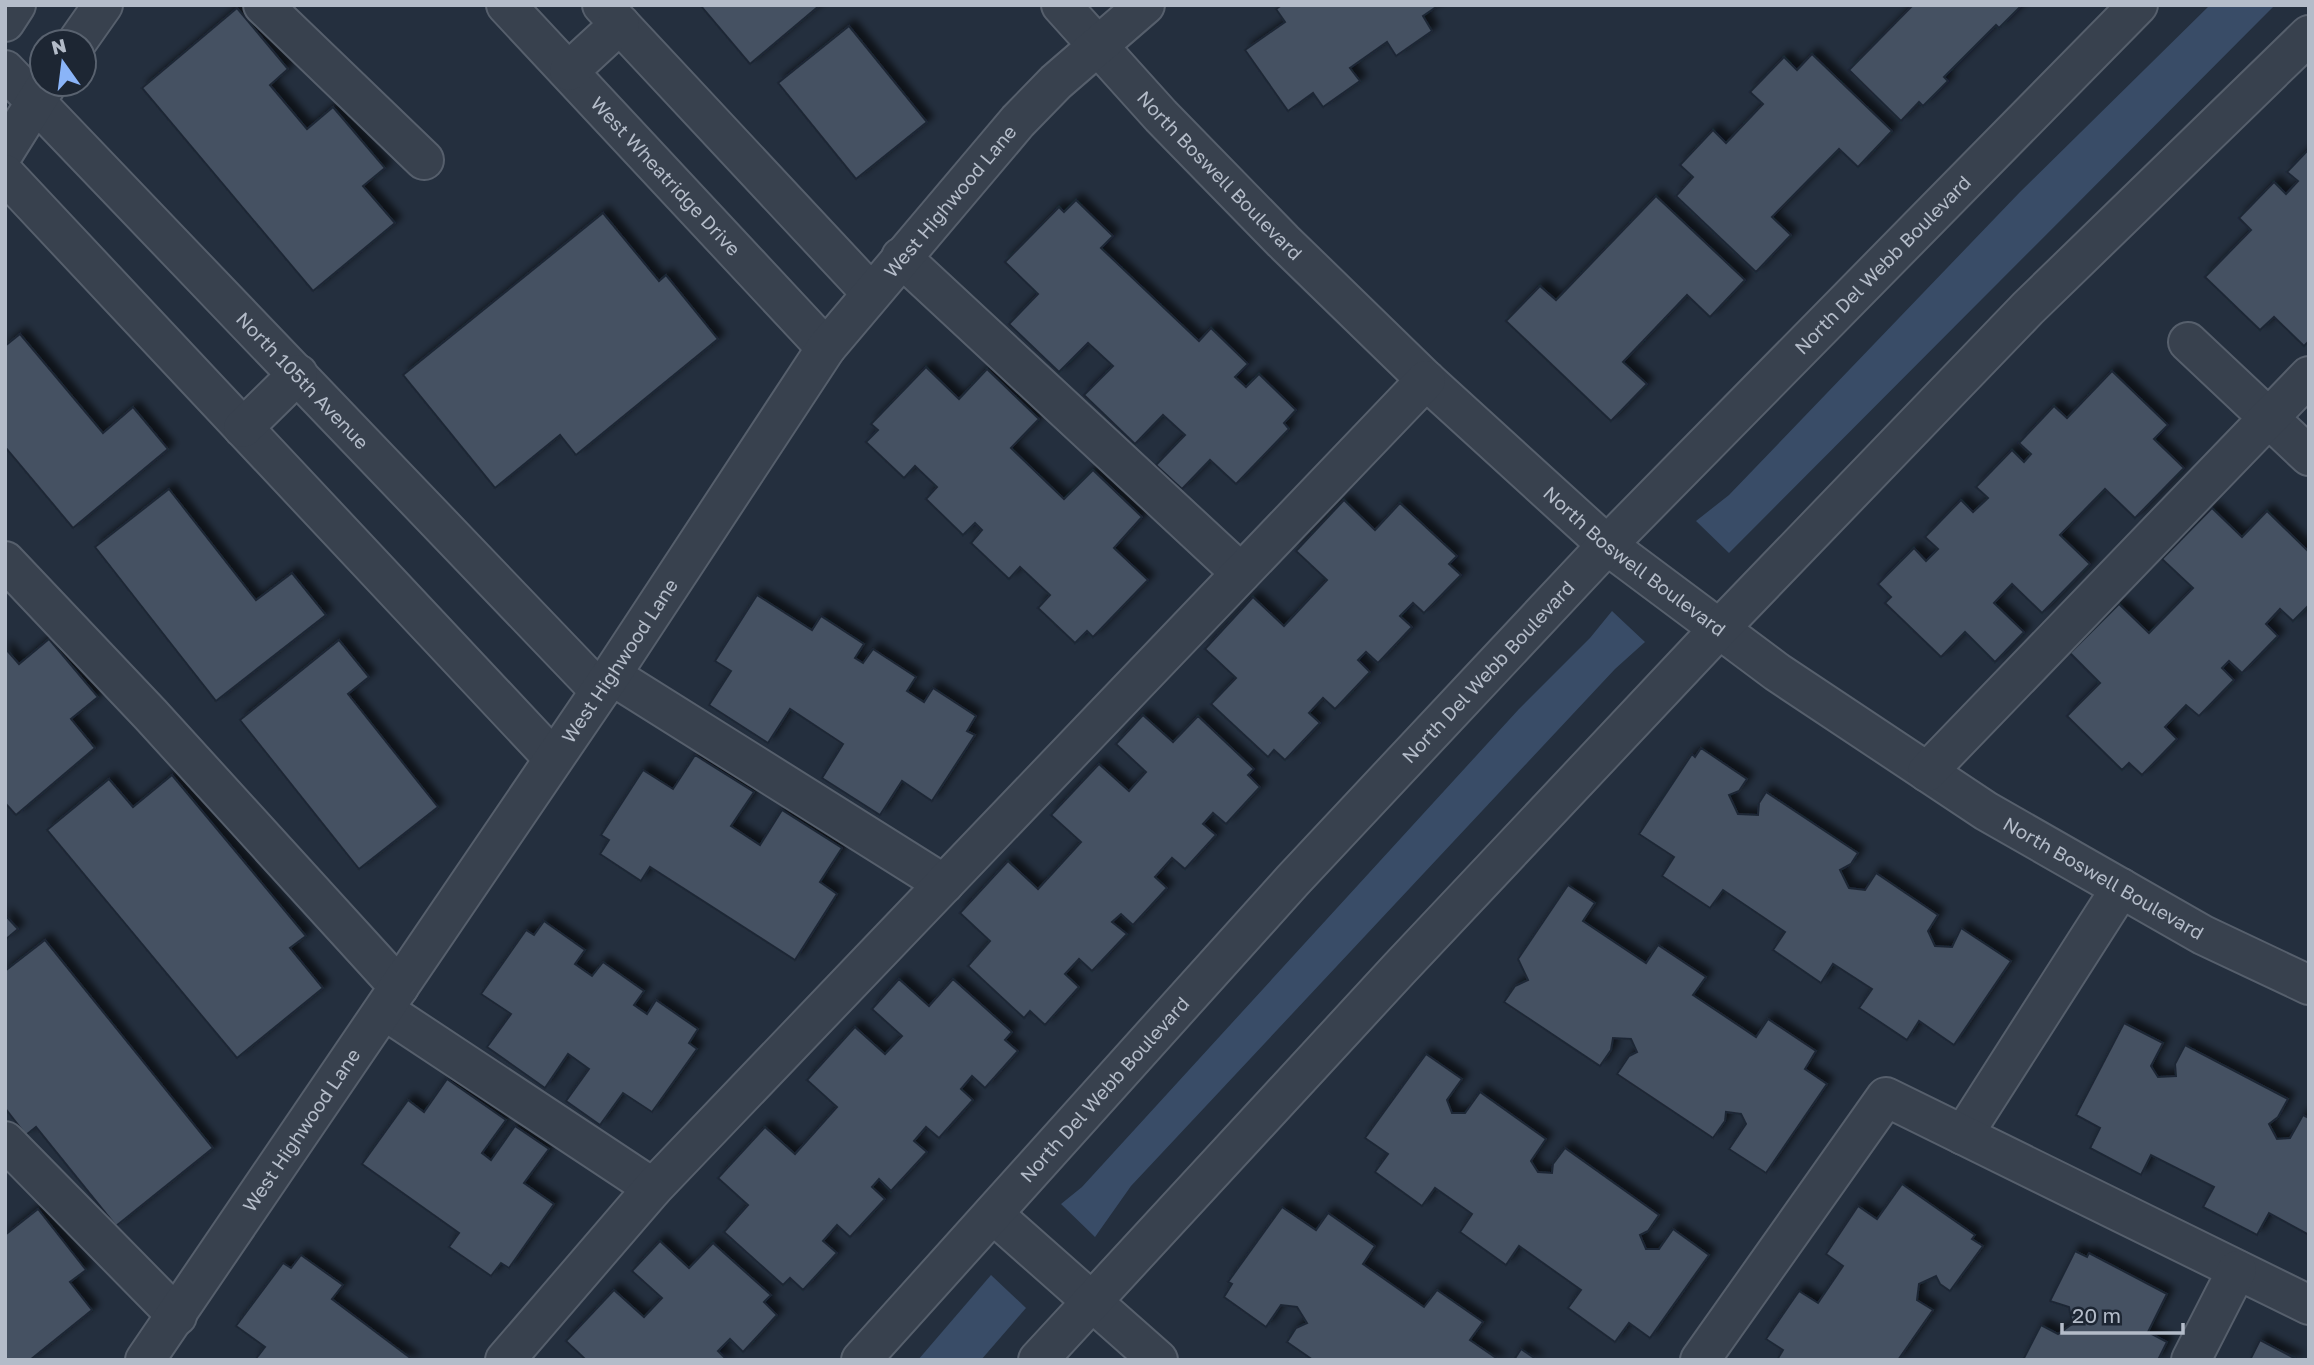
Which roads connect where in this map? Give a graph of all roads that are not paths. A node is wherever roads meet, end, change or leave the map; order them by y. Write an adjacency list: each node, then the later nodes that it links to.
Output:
1 (16, 5): 9 (street)
2 (103, 5): 10 (street)
3 (263, 5): 19 (street)
4 (506, 5): 14 (street, West Wheatridge Drive)
5 (1061, 5): 12 (street, North Boswell Boulevard)
6 (1145, 5): 12 (street, West Highwood Lane)
7 (2138, 5): 31 (street, North Del Webb Boulevard)
8 (611, 15): 14 (street); 22 (street)
9 (5, 22)
10 (87, 28)
11 (2309, 35): 34 (street)
12 (1097, 45): 21 (street, West Highwood Lane); 27 (street, North Boswell Boulevard)
13 (5, 70): 15 (street, North 105th Avenue)
14 (569, 71): 24 (street, West Wheatridge Drive)
15 (28, 84)
16 (38, 98): 18 (street)
17 (47, 98): 25 (street, North 105th Avenue)
18 (5, 151)
19 (424, 160)
20 (5, 174): 29 (street)
21 (901, 257): 22 (street, West Highwood Lane); 33 (street)
22 (871, 293): 24 (street, West Highwood Lane)
23 (2188, 342): 28 (street)
24 (826, 348): 35 (street, West Highwood Lane)
25 (298, 374): 29 (street); 35 (street, North 105th Avenue)
26 (2309, 376): 28 (street)
27 (1426, 380): 31 (street, North Boswell Boulevard); 33 (street)
28 (2269, 418): 30 (street); 37 (street)
29 (243, 428): 36 (street)
30 (2309, 456)
31 (1607, 545): 34 (street, North Boswell Boulevard); 45 (street, North Del Webb Boulevard)
32 (5, 561): 41 (street)
33 (1241, 573): 38 (street)
34 (1719, 629): 37 (street, North Boswell Boulevard); 47 (street)
35 (605, 683): 36 (street, West Highwood Lane); 38 (street, North 105th Avenue)
36 (553, 758): 41 (street, West Highwood Lane)
37 (1927, 772): 39 (street, North Boswell Boulevard)
38 (944, 884): 44 (street)
39 (2121, 888): 40 (street, North Boswell Boulevard); 42 (street)
40 (2309, 985)
41 (391, 999): 44 (street); 49 (street, West Highwood Lane)
42 (1963, 1135): 46 (street); 54 (street)
43 (5, 1140): 49 (street)
44 (653, 1188): 50 (street)
45 (992, 1214): 47 (street); 51 (street, North Del Webb Boulevard)
46 (2237, 1270): 48 (street); 55 (street)
47 (1091, 1300): 52 (street); 53 (street)
48 (2309, 1305)
49 (165, 1345)
50 (505, 1360)
51 (861, 1360)
52 (1038, 1360)
53 (1158, 1360)
54 (1700, 1360)
55 (2191, 1360)

